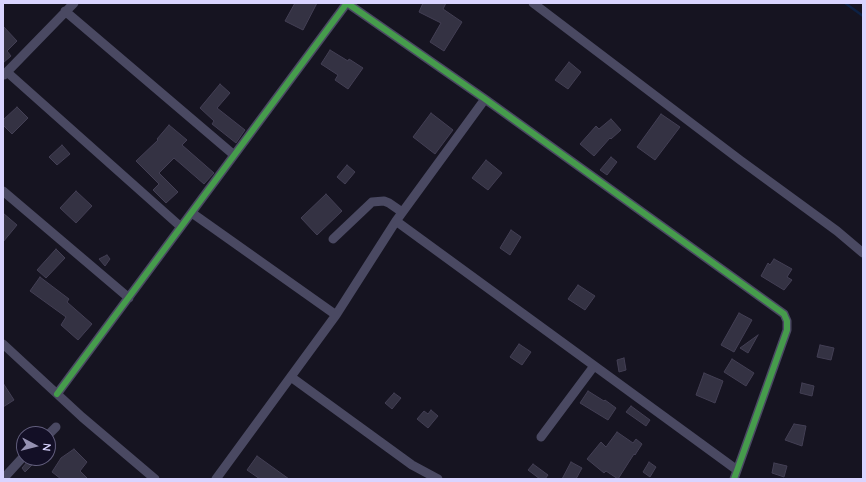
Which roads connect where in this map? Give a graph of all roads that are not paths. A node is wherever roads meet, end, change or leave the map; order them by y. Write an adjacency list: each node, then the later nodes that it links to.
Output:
1 (74, 3): 4 (street)
2 (347, 3): 6 (street); 7 (street)
3 (533, 3): 14 (street)
4 (65, 11): 5 (street); 7 (street)
5 (5, 74): 12 (street)
6 (485, 100): 9 (street); 23 (street)
7 (234, 155): 10 (street)
8 (3, 191): 15 (street)
9 (402, 212): 11 (street); 13 (street)
10 (192, 213): 12 (street); 16 (street)
11 (396, 221): 16 (street); 18 (street)
12 (181, 227): 15 (street)
13 (333, 239)
14 (863, 253)
15 (129, 298): 20 (street)
16 (336, 315): 19 (street)
17 (3, 344): 20 (street)
18 (594, 366): 21 (street); 23 (street)
19 (291, 377): 26 (street); 27 (street)
20 (57, 394): 25 (street)
21 (541, 437)
22 (16, 465): 24 (street)
23 (735, 474)
24 (3, 479)
25 (154, 479)
26 (216, 479)
27 (438, 479)

